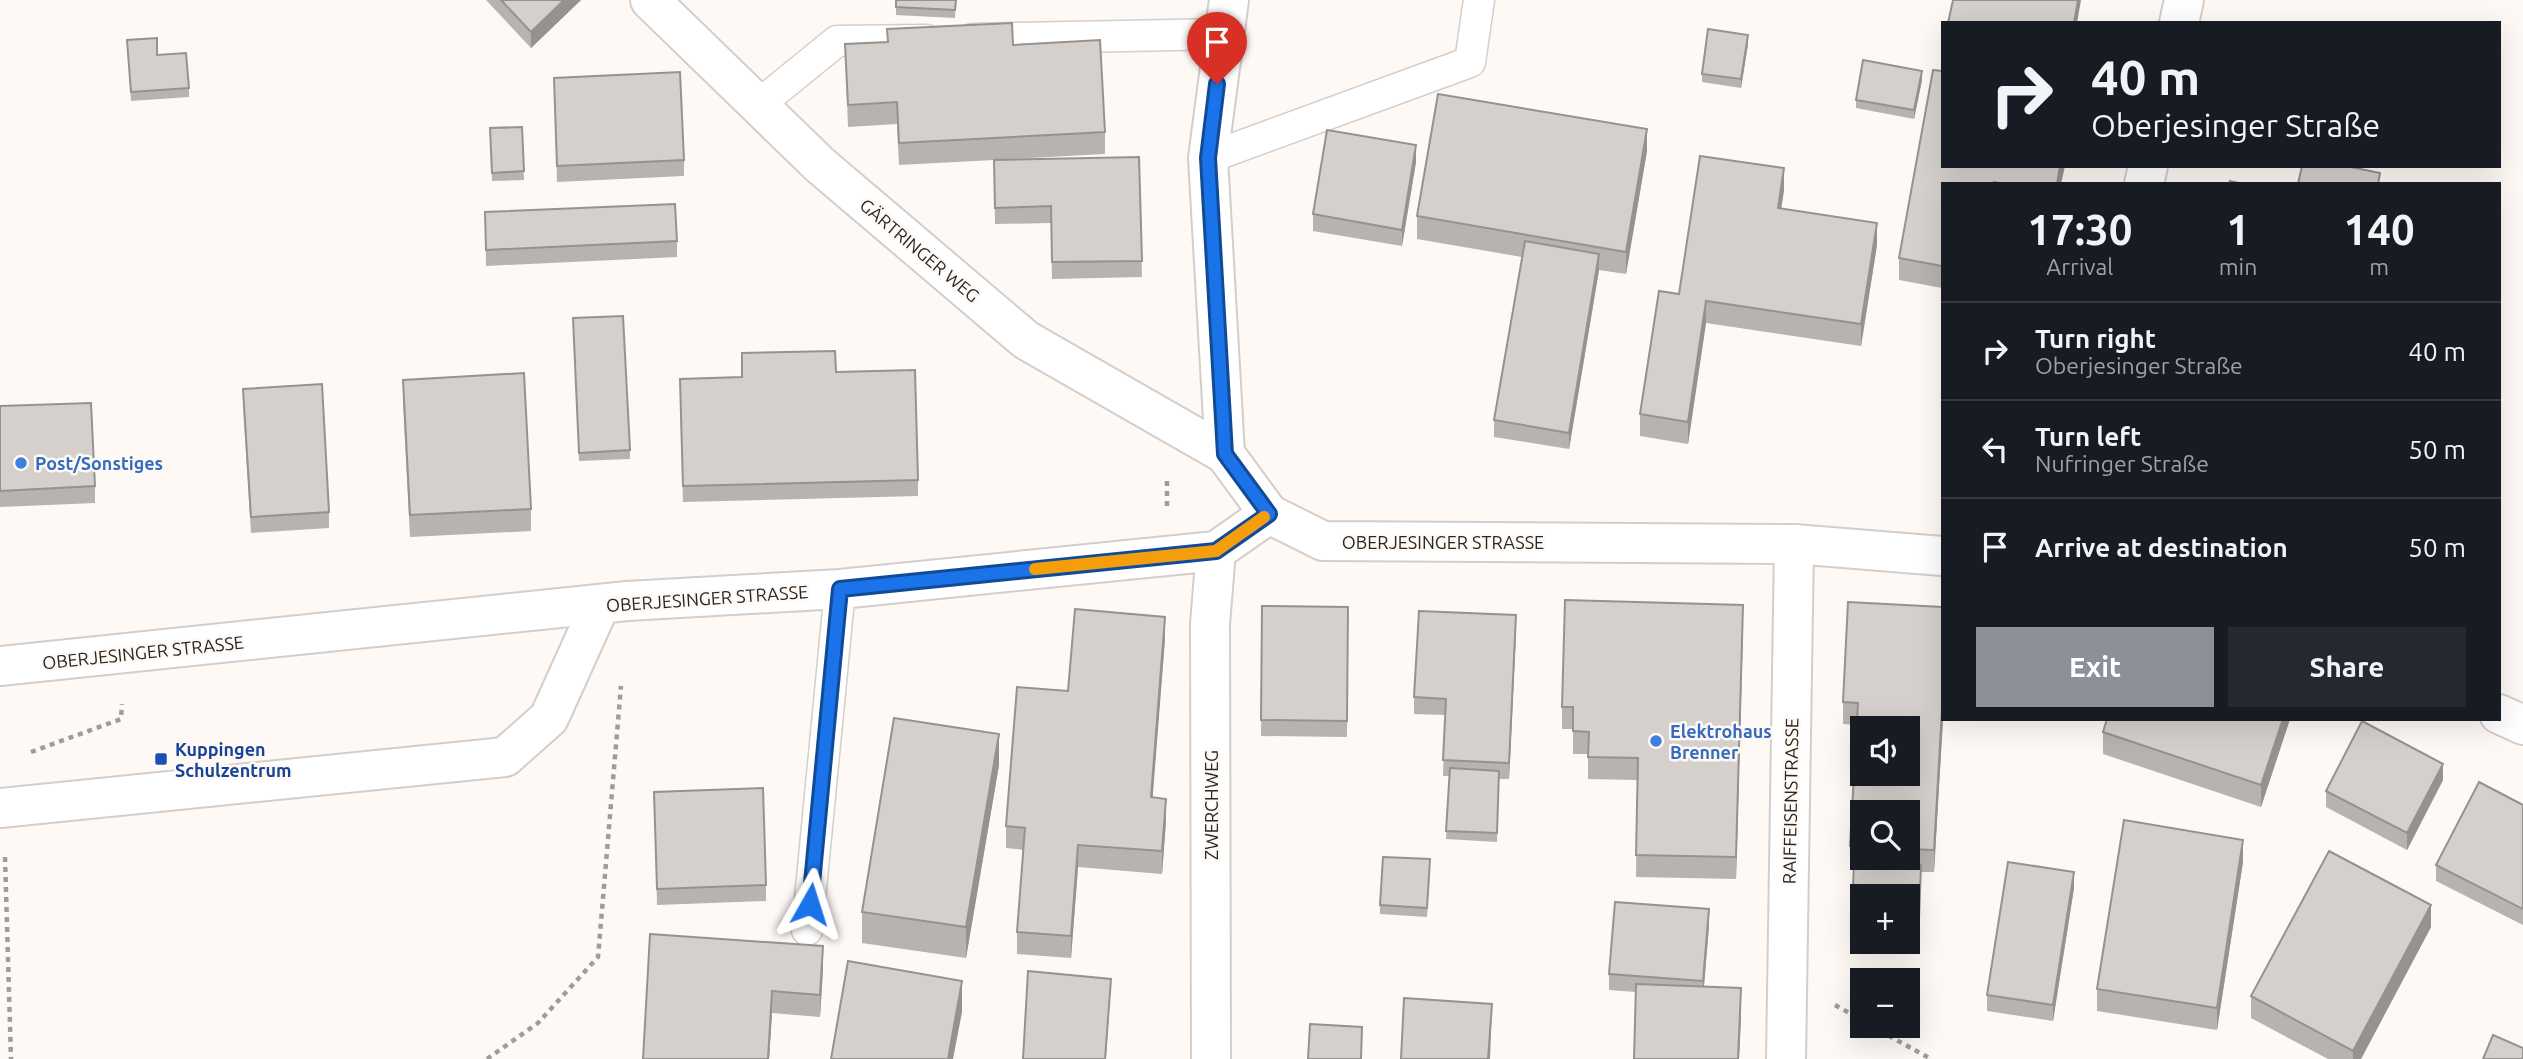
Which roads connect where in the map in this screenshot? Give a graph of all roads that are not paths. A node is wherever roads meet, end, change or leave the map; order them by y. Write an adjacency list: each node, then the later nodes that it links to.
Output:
1 (650, 0): 6 (street, GÄRTRINGER WEG)
2 (1479, 0): 7 (lane)
3 (2184, 0): 5 (street)
4 (1226, 17): 6 (lane); 7 (street)
5 (2179, 21)
6 (757, 106): 8 (street, GÄRTRINGER WEG)
7 (1208, 158): 8 (street)
8 (1225, 454): 9 (street)
9 (1269, 514): 10 (street, OBERJESINGER STRASSE); 11 (street, OBERJESINGER STRASSE)
10 (1794, 544): 12 (street, OBERJESINGER STRASSE); 21 (street, RAIFFEISENSTRASSE)
11 (1216, 551): 13 (street, OBERJESINGER STRASSE); 20 (street, ZWERCHWEG)
12 (1941, 556)
13 (840, 589): 14 (street, OBERJESINGER STRASSE); 19 (lane)
14 (600, 605): 15 (street, OBERJESINGER STRASSE); 18 (street)
15 (0, 666)
16 (2501, 715): 17 (street)
17 (2523, 725)
18 (1, 807)
19 (807, 930)
20 (1211, 1059)
21 (1786, 1059)

